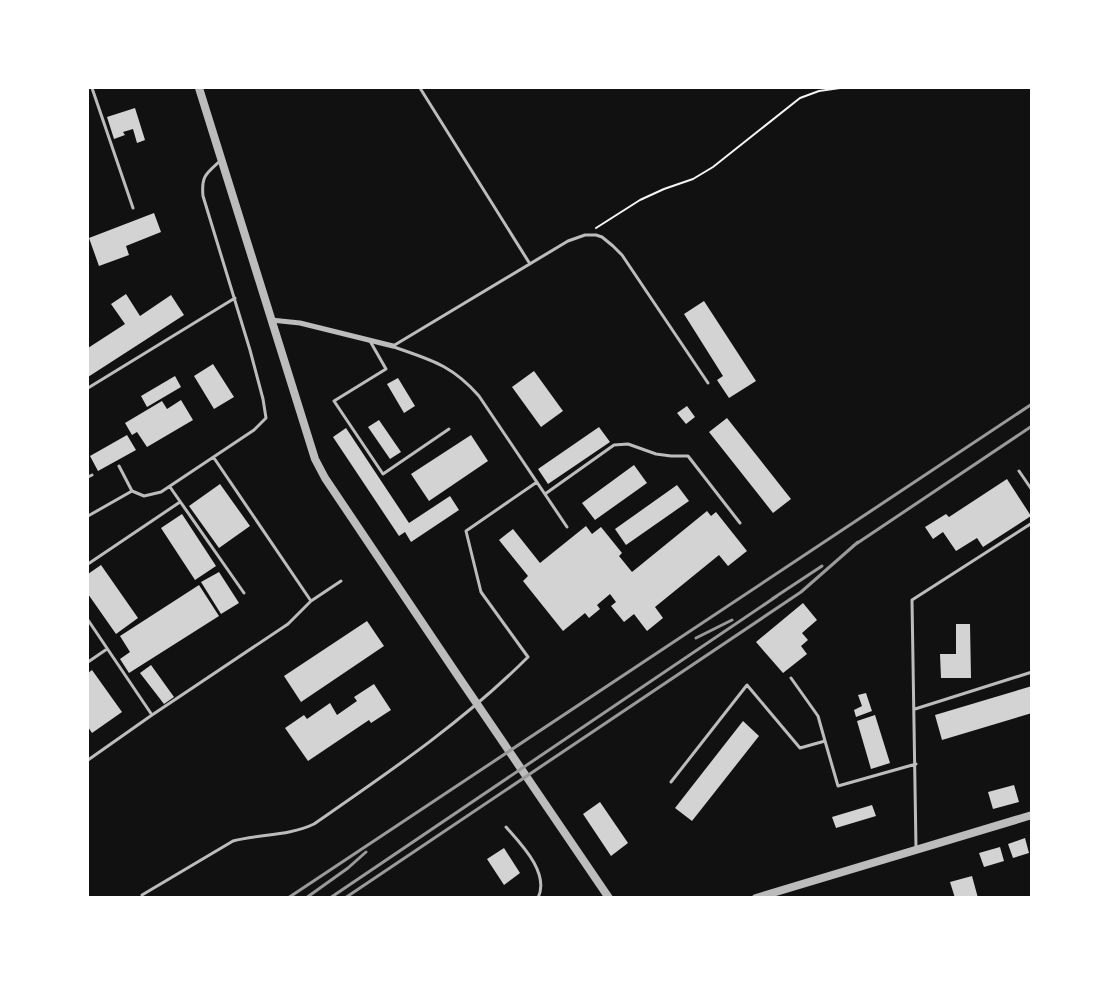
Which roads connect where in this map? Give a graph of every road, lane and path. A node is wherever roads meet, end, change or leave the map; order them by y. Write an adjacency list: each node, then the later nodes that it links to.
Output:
1 (92, 88): 6 (lane)
2 (198, 88): 5 (street)
3 (420, 88): 8 (lane)
4 (840, 88): 7 (path)
5 (221, 159): 9 (lane); 10 (street)
6 (133, 208)
7 (585, 235): 8 (lane); 13 (lane)
8 (530, 264): 12 (lane)
9 (235, 298): 14 (lane); 16 (lane)
10 (271, 320): 11 (street); 51 (street)
11 (370, 341): 12 (street); 15 (lane)
12 (393, 346): 21 (lane)
13 (708, 383)
14 (88, 388)
15 (450, 429)
16 (214, 458): 22 (lane); 34 (lane)
17 (119, 466): 24 (lane)
18 (1019, 471): 23 (lane)
19 (92, 475): 20 (lane)
20 (88, 478)
21 (537, 482): 25 (lane); 49 (lane)
22 (170, 487): 24 (lane); 26 (lane)
23 (1032, 490)
24 (132, 492): 27 (lane)
25 (545, 494): 28 (lane); 30 (lane)
26 (180, 502): 31 (lane); 33 (lane)
27 (88, 516)
28 (740, 523)
29 (1032, 523): 40 (lane)
30 (568, 527)
31 (88, 564)
32 (341, 582): 34 (lane)
33 (244, 593)
34 (311, 602): 41 (lane)
35 (88, 620): 36 (lane)
36 (107, 649): 37 (lane); 41 (lane)
37 (88, 662)
38 (1032, 672): 40 (lane)
39 (791, 678): 42 (lane)
40 (915, 709): 44 (lane)
41 (152, 715): 43 (lane)
42 (825, 742): 44 (lane); 45 (lane)
43 (88, 760)
44 (916, 764): 48 (lane)
45 (671, 782)
46 (1032, 815): 48 (street)
47 (506, 827): 50 (lane)
48 (916, 849): 52 (street)
49 (142, 895)
50 (538, 898)
51 (609, 898)
52 (756, 898)

